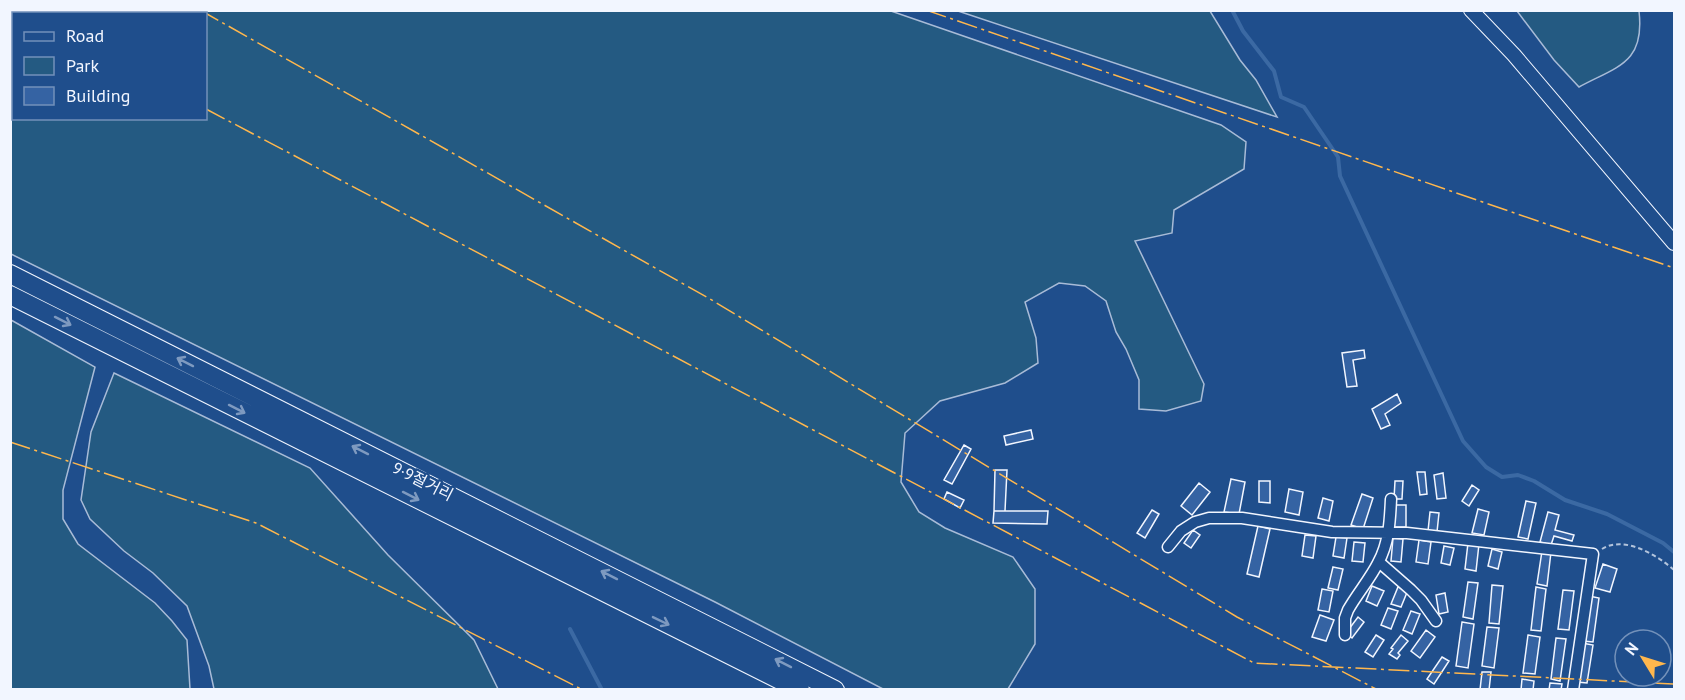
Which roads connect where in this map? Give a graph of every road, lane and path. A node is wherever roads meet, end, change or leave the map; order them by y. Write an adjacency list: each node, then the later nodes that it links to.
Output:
1 (1471, 10): 2 (street)
2 (1674, 243)
3 (10, 274): 14 (highway, 9·9절거리, one-way to 3)
4 (10, 295): 13 (highway, 9·9절거리, one-way to 13)
5 (1391, 499): 6 (street)
6 (1389, 533): 7 (street); 8 (street); 9 (street)
7 (1168, 547)
8 (1593, 554): 10 (path); 15 (street)
9 (1379, 562): 11 (street); 12 (street)
10 (1674, 570)
11 (1436, 621)
12 (1345, 635)
13 (800, 690)
14 (835, 690)
15 (1573, 690)

